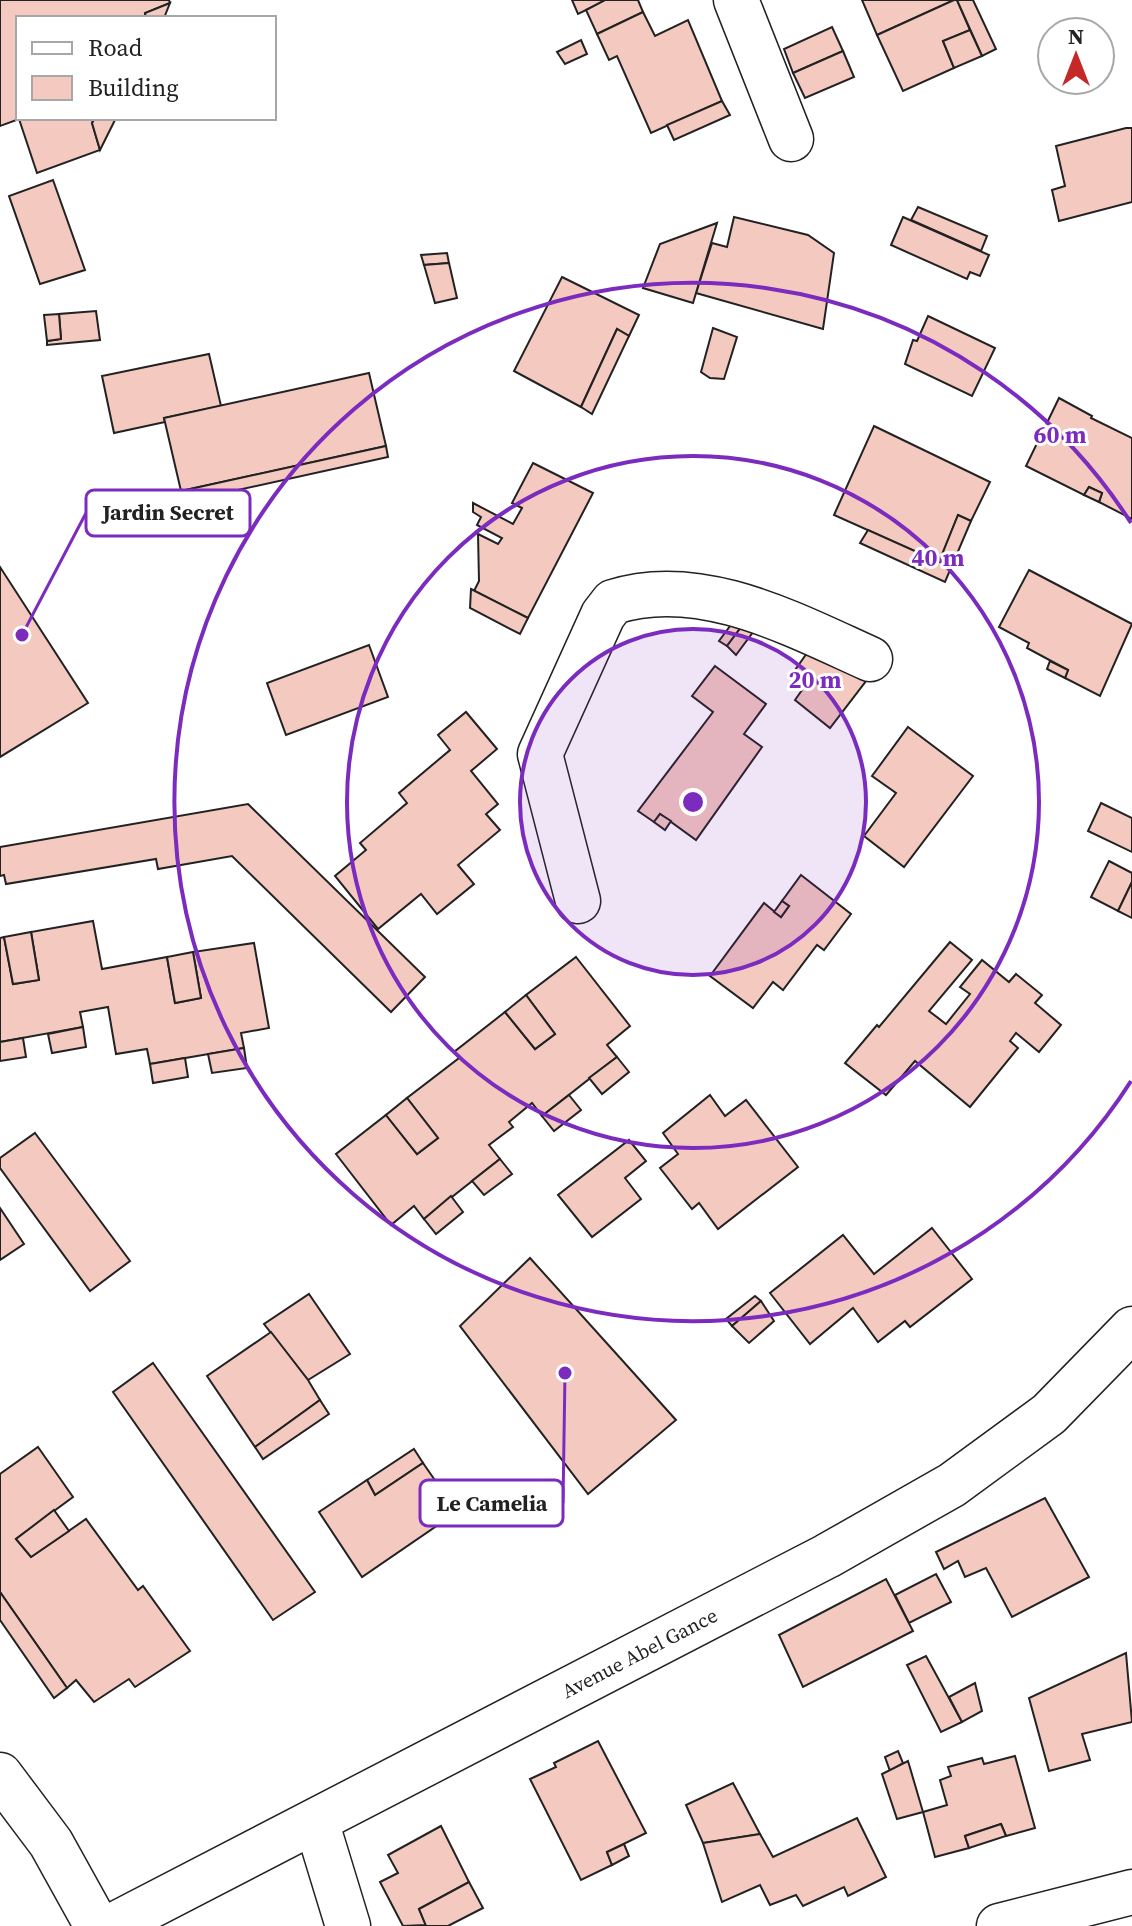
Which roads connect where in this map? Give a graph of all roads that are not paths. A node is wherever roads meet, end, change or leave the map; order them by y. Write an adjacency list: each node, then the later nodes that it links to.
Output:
1 (736, 0): 2 (street)
2 (791, 139)
3 (870, 659): 4 (street)
4 (578, 901)
5 (1132, 1329): 7 (street, Avenue Abel Gance)
6 (0, 1775): 9 (street)
7 (316, 1821): 10 (street, Avenue Abel Gance); 11 (street)
8 (1132, 1892): 12 (street)
9 (97, 1926)
10 (112, 1926)
11 (348, 1926)
12 (999, 1926)

